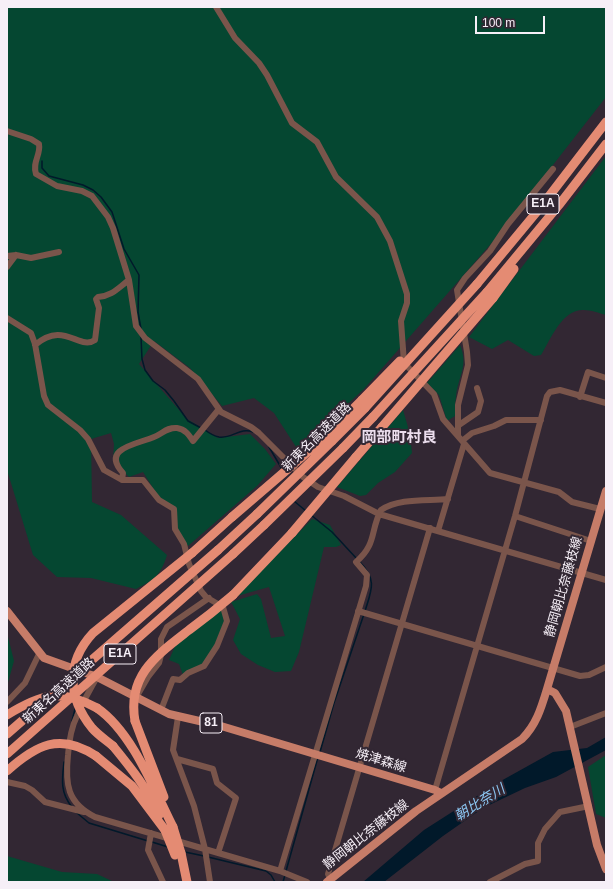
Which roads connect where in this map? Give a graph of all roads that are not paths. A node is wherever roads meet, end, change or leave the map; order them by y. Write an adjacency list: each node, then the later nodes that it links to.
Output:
1 (216, 7): 22 (street)
2 (606, 122): 21 (highway, 新東名高速道路 / E1A, bridge)
3 (7, 131): 10 (street)
4 (606, 144): 11 (highway, 新東名高速道路 / E1A)
5 (553, 170): 20 (street)
6 (59, 252): 7 (street)
7 (16, 255): 8 (street); 9 (street)
8 (7, 256)
9 (7, 267)
10 (129, 280): 13 (street); 18 (street)
11 (490, 295): 54 (highway, 新東名高速道路 / E1A, bridge); 63 (highway, bridge)
12 (7, 318): 13 (street)
13 (35, 345): 23 (street)
14 (606, 378): 16 (street)
15 (477, 388): 20 (street)
16 (580, 397): 17 (street); 19 (street)
17 (606, 403)
18 (219, 409): 23 (street); 28 (street)
19 (541, 420): 22 (street); 24 (street)
20 (459, 425): 22 (street)
21 (328, 439): 53 (highway, 新東名高速道路 / E1A, bridge); 63 (highway, bridge)
22 (461, 441): 24 (street); 26 (street)
23 (122, 480): 36 (street)
24 (524, 482): 27 (street); 29 (street)
25 (606, 491): 27 (main road, 静岡朝比奈藤枝線)
26 (448, 499): 28 (street); 31 (street)
27 (603, 504): 32 (main road, 静岡朝比奈藤枝線)
28 (379, 514): 30 (street); 38 (street)
29 (515, 516): 32 (street); 33 (street)
30 (430, 528): 31 (street); 39 (street)
31 (438, 531): 33 (street)
32 (590, 540): 34 (main road, 静岡朝比奈藤枝線)
33 (504, 550): 34 (street); 40 (street)
34 (581, 572): 35 (street); 42 (main road, 静岡朝比奈藤枝線)
35 (606, 580)
36 (209, 598): 46 (street); 48 (street)
37 (7, 611): 41 (main road, 焼津森線 / 81)
38 (358, 611): 39 (street); 55 (street)
39 (402, 624): 40 (street); 57 (street)
40 (477, 647): 42 (street); 60 (street)
41 (39, 654): 44 (main road, 焼津森線 / 81); 47 (street)
42 (553, 667): 43 (street); 45 (main road, 静岡朝比奈藤枝線)
43 (606, 667)
44 (97, 677): 46 (main road, 焼津森線 / 81); 62 (street)
45 (547, 690): 52 (main road); 60 (main road)
46 (136, 697): 48 (main road, 焼津森線 / 81)
47 (7, 702)
48 (161, 710): 51 (main road, 焼津森線 / 81)
49 (606, 713): 52 (street)
50 (7, 715): 63 (highway, bridge)
51 (178, 717): 55 (main road, 焼津森線 / 81); 56 (street)
52 (571, 730): 61 (main road)
53 (7, 734)
54 (7, 754)
55 (315, 754): 57 (main road, 焼津森線 / 81); 69 (street)
56 (177, 759): 65 (street); 66 (street)
57 (360, 766): 60 (main road, 焼津森線 / 81); 70 (street)
58 (7, 771): 63 (highway, bridge)
59 (7, 782): 62 (street)
60 (438, 791): 70 (main road, 静岡朝比奈藤枝線)
61 (589, 806): 68 (main road); 76 (street)
62 (87, 813): 64 (street)
63 (169, 828): 67 (highway, bridge)
64 (151, 833): 65 (street); 71 (street)
65 (205, 849): 66 (street); 74 (street)
66 (218, 853): 69 (street)
67 (178, 854): 72 (highway); 73 (highway)
68 (606, 869)
69 (280, 871): 75 (street)
70 (328, 881)
71 (163, 882)
72 (181, 882)
73 (187, 882)
74 (210, 882)
75 (307, 882)
76 (490, 882)

